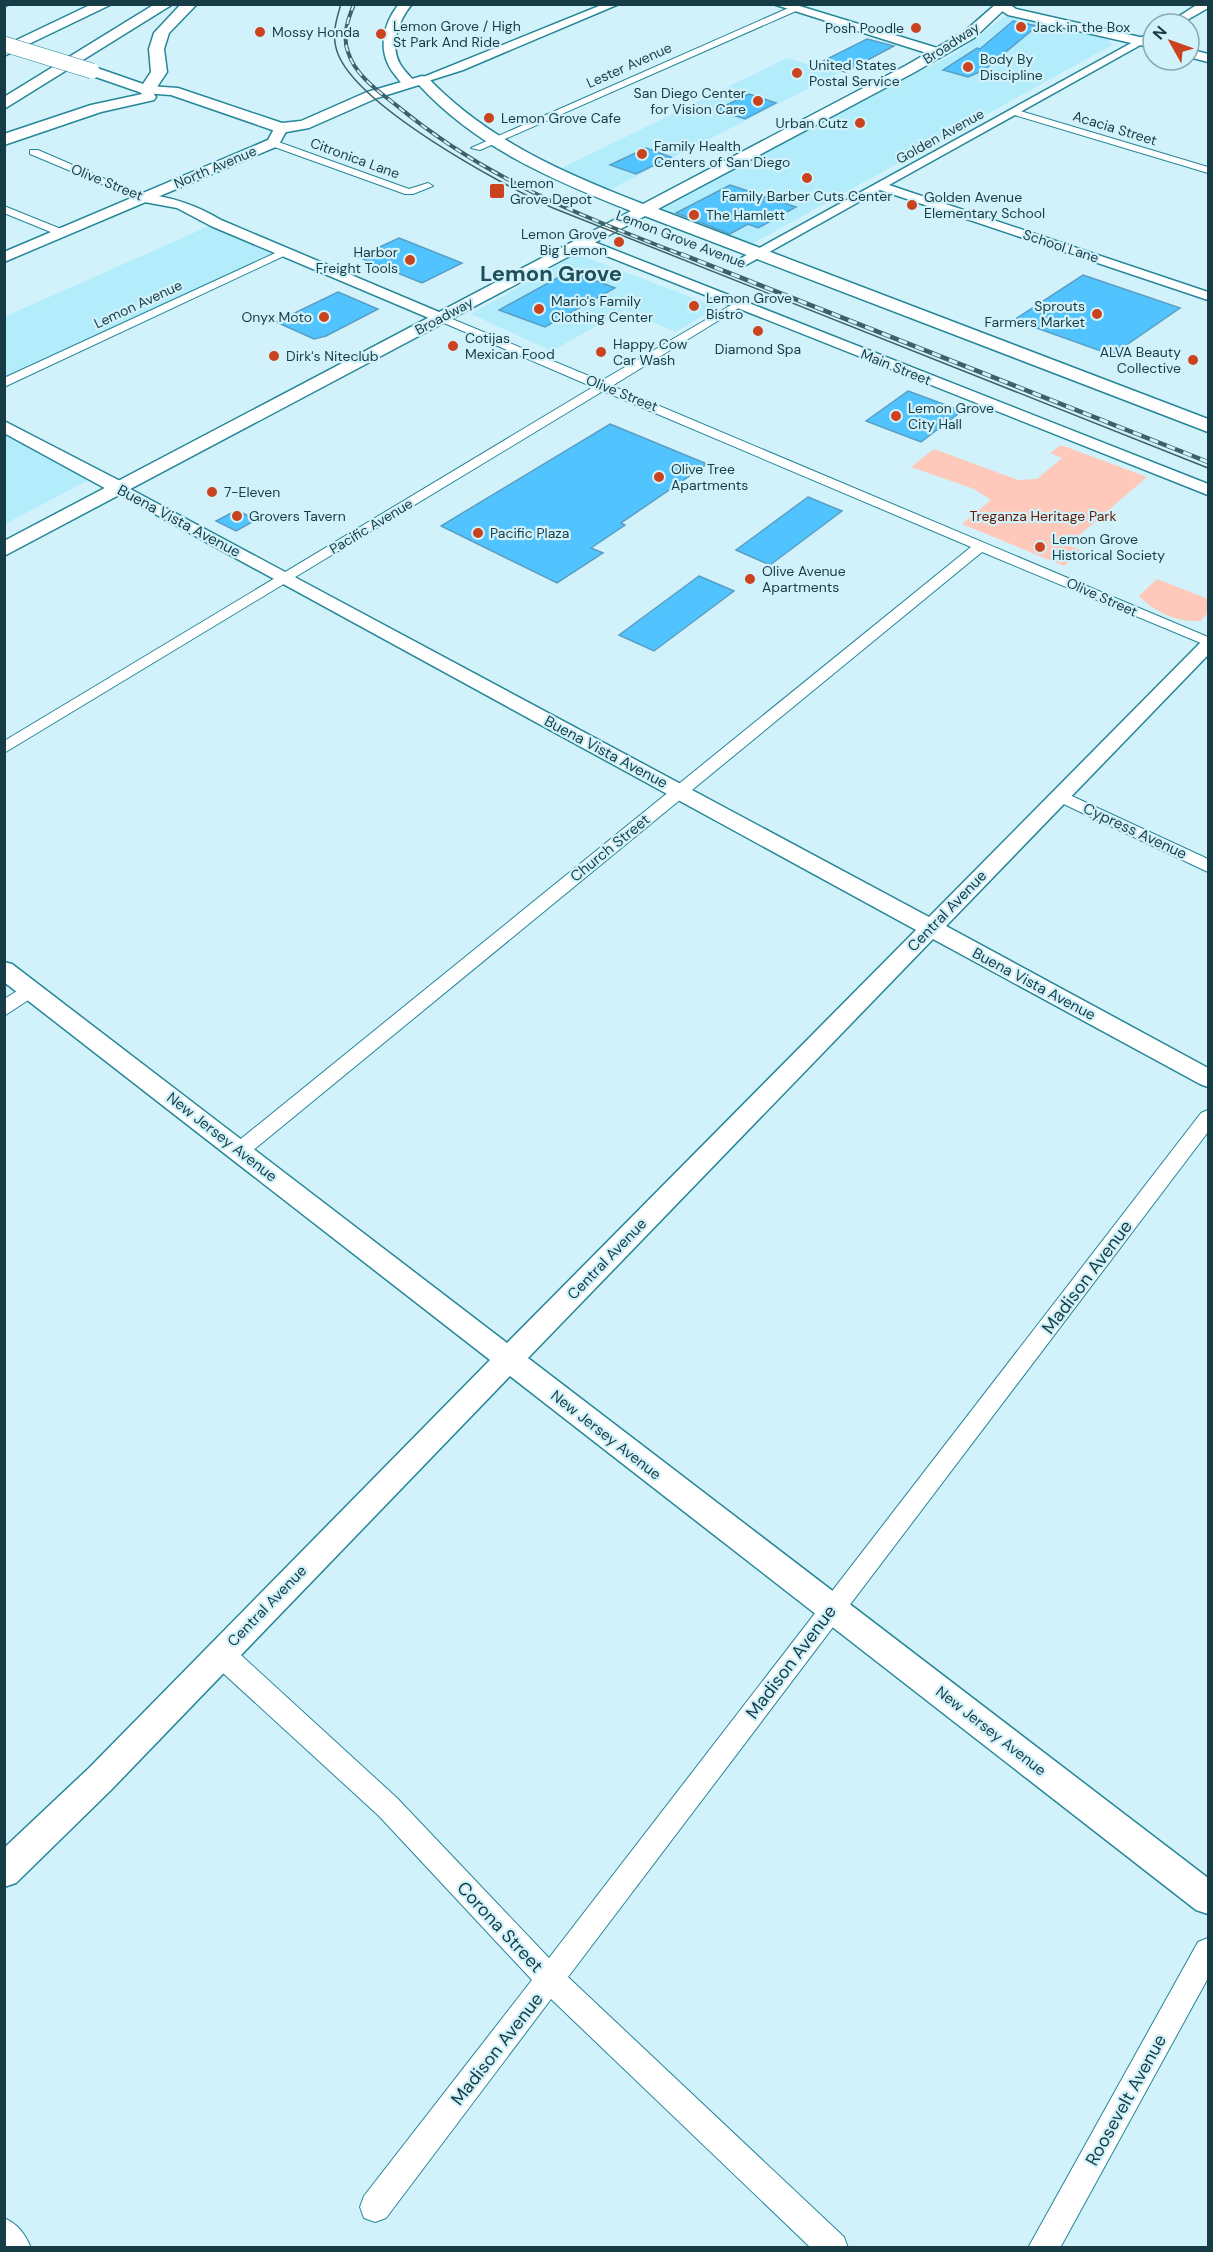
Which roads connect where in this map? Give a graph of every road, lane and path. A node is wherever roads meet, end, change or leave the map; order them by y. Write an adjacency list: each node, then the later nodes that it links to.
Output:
1 (166, 4): 24 (highway)
2 (190, 4): 22 (highway)
3 (406, 4): 12 (main road)
4 (614, 4): 21 (street, North Avenue)
5 (779, 4): 8 (main road)
6 (1208, 4): 9 (street)
7 (1001, 5): 13 (main road); 19 (main road, Broadway)
8 (793, 9): 17 (main road); 33 (street, Lester Avenue)
9 (1194, 12)
10 (108, 14): 18 (highway)
11 (938, 35): 17 (main road, Broadway)
12 (392, 37): 21 (main road, Lemon Grove Avenue); 21 (main road, Lemon Grove Avenue)
13 (1141, 40)
14 (4, 44): 22 (main road, bridge)
15 (1141, 44): 28 (street, Golden Avenue)
16 (65, 45): 20 (highway)
17 (920, 47): 19 (main road); 42 (main road, Broadway)
18 (4, 52)
19 (940, 53): 42 (main road, Broadway)
20 (25, 68)
21 (418, 85): 25 (main road, North Avenue); 30 (main road, North Avenue); 33 (main road, Lemon Grove Avenue); 35 (main road, Lemon Grove Avenue)
22 (142, 91): 26 (main road); 27 (main road); 32 (highway)
23 (401, 103): 25 (main road)
24 (4, 104)
25 (383, 104): 34 (main road, North Avenue)
26 (217, 107): 27 (main road); 30 (main road)
27 (186, 111): 29 (main road)
28 (1014, 112): 37 (street, Acacia Street); 39 (street, Golden Avenue)
29 (205, 118)
30 (281, 128): 34 (main road)
31 (254, 136): 34 (main road)
32 (4, 140)
33 (493, 140): 35 (street, Lester Avenue); 42 (main road, Lemon Grove Avenue)
34 (273, 142): 38 (street, Citronica Lane); 40 (main road, North Avenue)
35 (476, 148): 42 (main road, Lemon Grove Avenue)
36 (34, 152): 40 (street, Olive Street)
37 (1209, 170)
38 (428, 186)
39 (879, 186): 47 (street, Golden Avenue); 48 (street, School Lane)
40 (144, 198): 43 (main road, North Avenue); 45 (street, Olive Street)
41 (4, 209): 43 (street)
42 (627, 211): 44 (main road, Broadway); 47 (main road, Lemon Grove Avenue); 50 (main road, Broadway)
43 (62, 233): 46 (main road, North Avenue)
44 (584, 243): 49 (street, Main Street); 50 (main road, Broadway)
45 (284, 252): 50 (street, Olive Street); 51 (street, Lemon Avenue)
46 (4, 258)
47 (748, 258): 54 (main road, Lemon Grove Avenue); 55 (main road, Lemon Grove Avenue)
48 (1209, 296)
49 (738, 304): 52 (street, Pacific Avenue); 58 (street, Main Street)
50 (432, 314): 52 (street, Olive Street); 56 (main road, Broadway); 57 (main road, Broadway)
51 (4, 382)
52 (603, 386): 60 (street, Olive Street); 62 (street, Pacific Avenue)
53 (4, 426): 56 (main road, Buena Vista Avenue)
54 (1209, 426)
55 (1209, 444)
56 (99, 477): 57 (main road, Buena Vista Avenue); 59 (main road, Broadway)
57 (120, 488): 61 (main road, Broadway); 62 (street, Buena Vista Avenue)
58 (1209, 490)
59 (69, 493)
60 (982, 545): 63 (street, Olive Street); 65 (street, Church Street)
61 (4, 550)
62 (286, 578): 64 (street, Pacific Avenue); 65 (street, Buena Vista Avenue)
63 (1209, 644): 66 (street, Central Avenue)
64 (4, 748)
65 (679, 792): 68 (street, Buena Vista Avenue); 74 (street, Church Street)
66 (1061, 796): 67 (street, Cypress Avenue); 68 (street, Central Avenue)
67 (1209, 866)
68 (930, 928): 72 (street, Buena Vista Avenue); 75 (street, Central Avenue)
69 (4, 970): 70 (street, New Jersey Avenue)
70 (30, 990): 71 (street); 74 (street, New Jersey Avenue)
71 (4, 1009)
72 (1209, 1078)
73 (1209, 1118): 76 (street, Madison Avenue)
74 (239, 1151): 75 (street, New Jersey Avenue)
75 (508, 1360): 76 (street, New Jersey Avenue); 77 (street, Central Avenue)
76 (832, 1609): 79 (street, New Jersey Avenue); 81 (street, Madison Avenue)
77 (221, 1654): 78 (street, Central Avenue); 81 (street, Corona Street)
78 (4, 1871)
79 (1209, 1898)
80 (1209, 1952): 86 (street, Roosevelt Avenue)
81 (550, 1980): 82 (street, Madison Avenue); 85 (street, Corona Street)
82 (375, 2207)
83 (4, 2233): 84 (street)
84 (16, 2247)
85 (833, 2247)
86 (1043, 2247)

